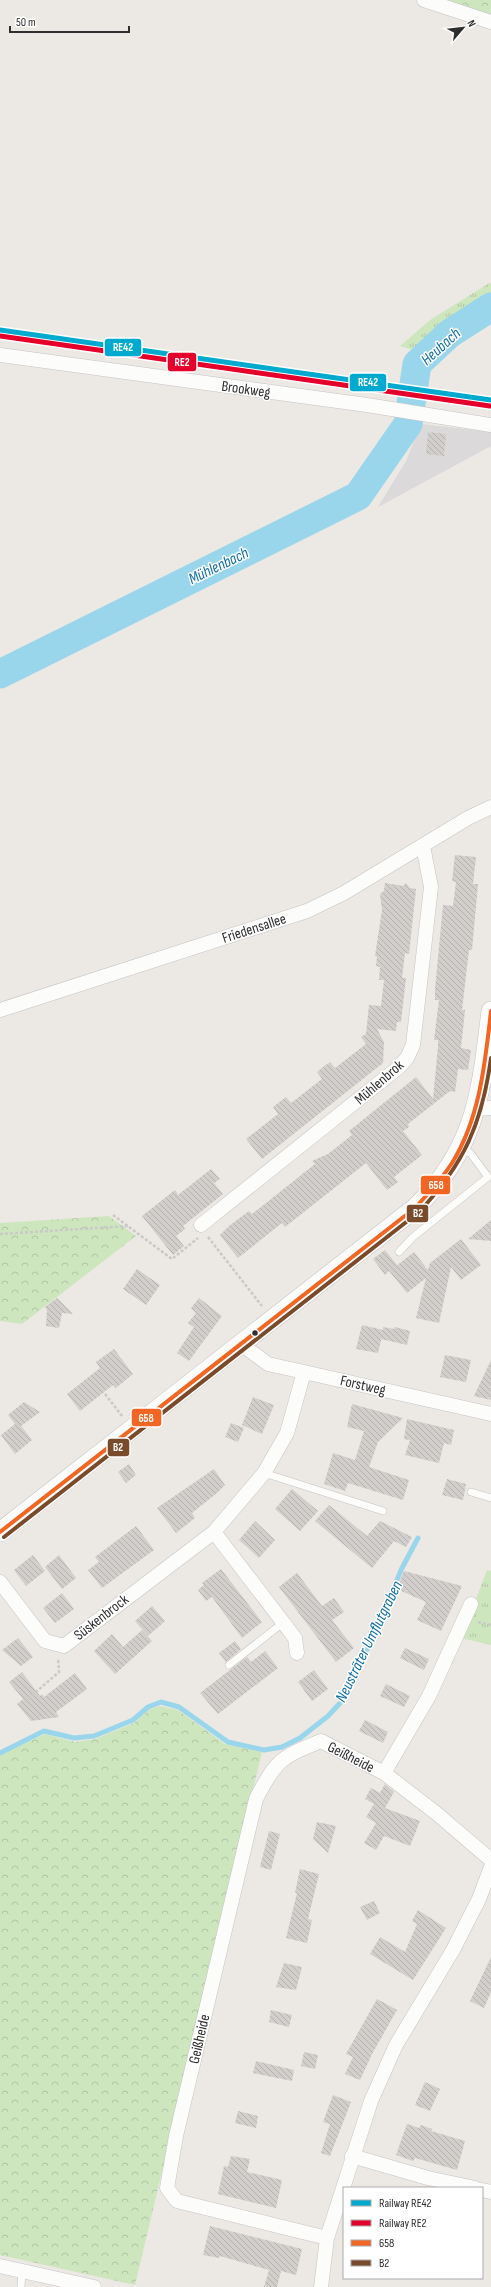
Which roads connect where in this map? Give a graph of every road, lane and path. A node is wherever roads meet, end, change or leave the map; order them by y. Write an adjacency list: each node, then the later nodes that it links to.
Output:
1 (424, 0): 2 (street)
2 (491, 22)
3 (0, 355): 4 (street, Brookweg)
4 (491, 425)
5 (491, 807): 6 (street, Friedensallee)
6 (423, 846): 7 (street, Friedensallee); 13 (street, Mühlenbrok)
7 (0, 1010)
8 (491, 1011): 9 (street)
9 (484, 1109): 10 (street)
10 (462, 1147): 15 (lane); 16 (street)
11 (113, 1215): 12 (path)
12 (128, 1226): 13 (path); 14 (path)
13 (202, 1232): 16 (path)
14 (0, 1234)
15 (399, 1252)
16 (273, 1320): 17 (street)
17 (241, 1344): 18 (street, Forstweg); 21 (street)
18 (304, 1372): 20 (street, Forstweg); 22 (street, Süskenbrock)
19 (106, 1394): 21 (path)
20 (491, 1414)
21 (132, 1430): 26 (street)
22 (264, 1473): 25 (lane); 27 (street, Süskenbrock)
23 (470, 1492): 24 (lane)
24 (491, 1498)
25 (383, 1511)
26 (0, 1532)
27 (214, 1532): 30 (street); 31 (street, Süskenbrock)
28 (0, 1582): 31 (street, Süskenbrock)
29 (471, 1604): 35 (street, Geißheide)
30 (284, 1622): 32 (street); 33 (lane)
31 (57, 1644): 34 (path)
32 (298, 1653)
33 (229, 1665)
34 (28, 1698)
35 (384, 1773): 36 (street, Geißheide); 40 (street, Geißheide)
36 (491, 1860)
37 (491, 1867): 38 (street)
38 (352, 2156): 39 (street); 40 (street)
39 (470, 2187)
40 (327, 2238): 45 (street)
41 (0, 2266): 42 (street)
42 (22, 2271): 43 (lane); 44 (street)
43 (21, 2287)
44 (94, 2287)
45 (321, 2287)

